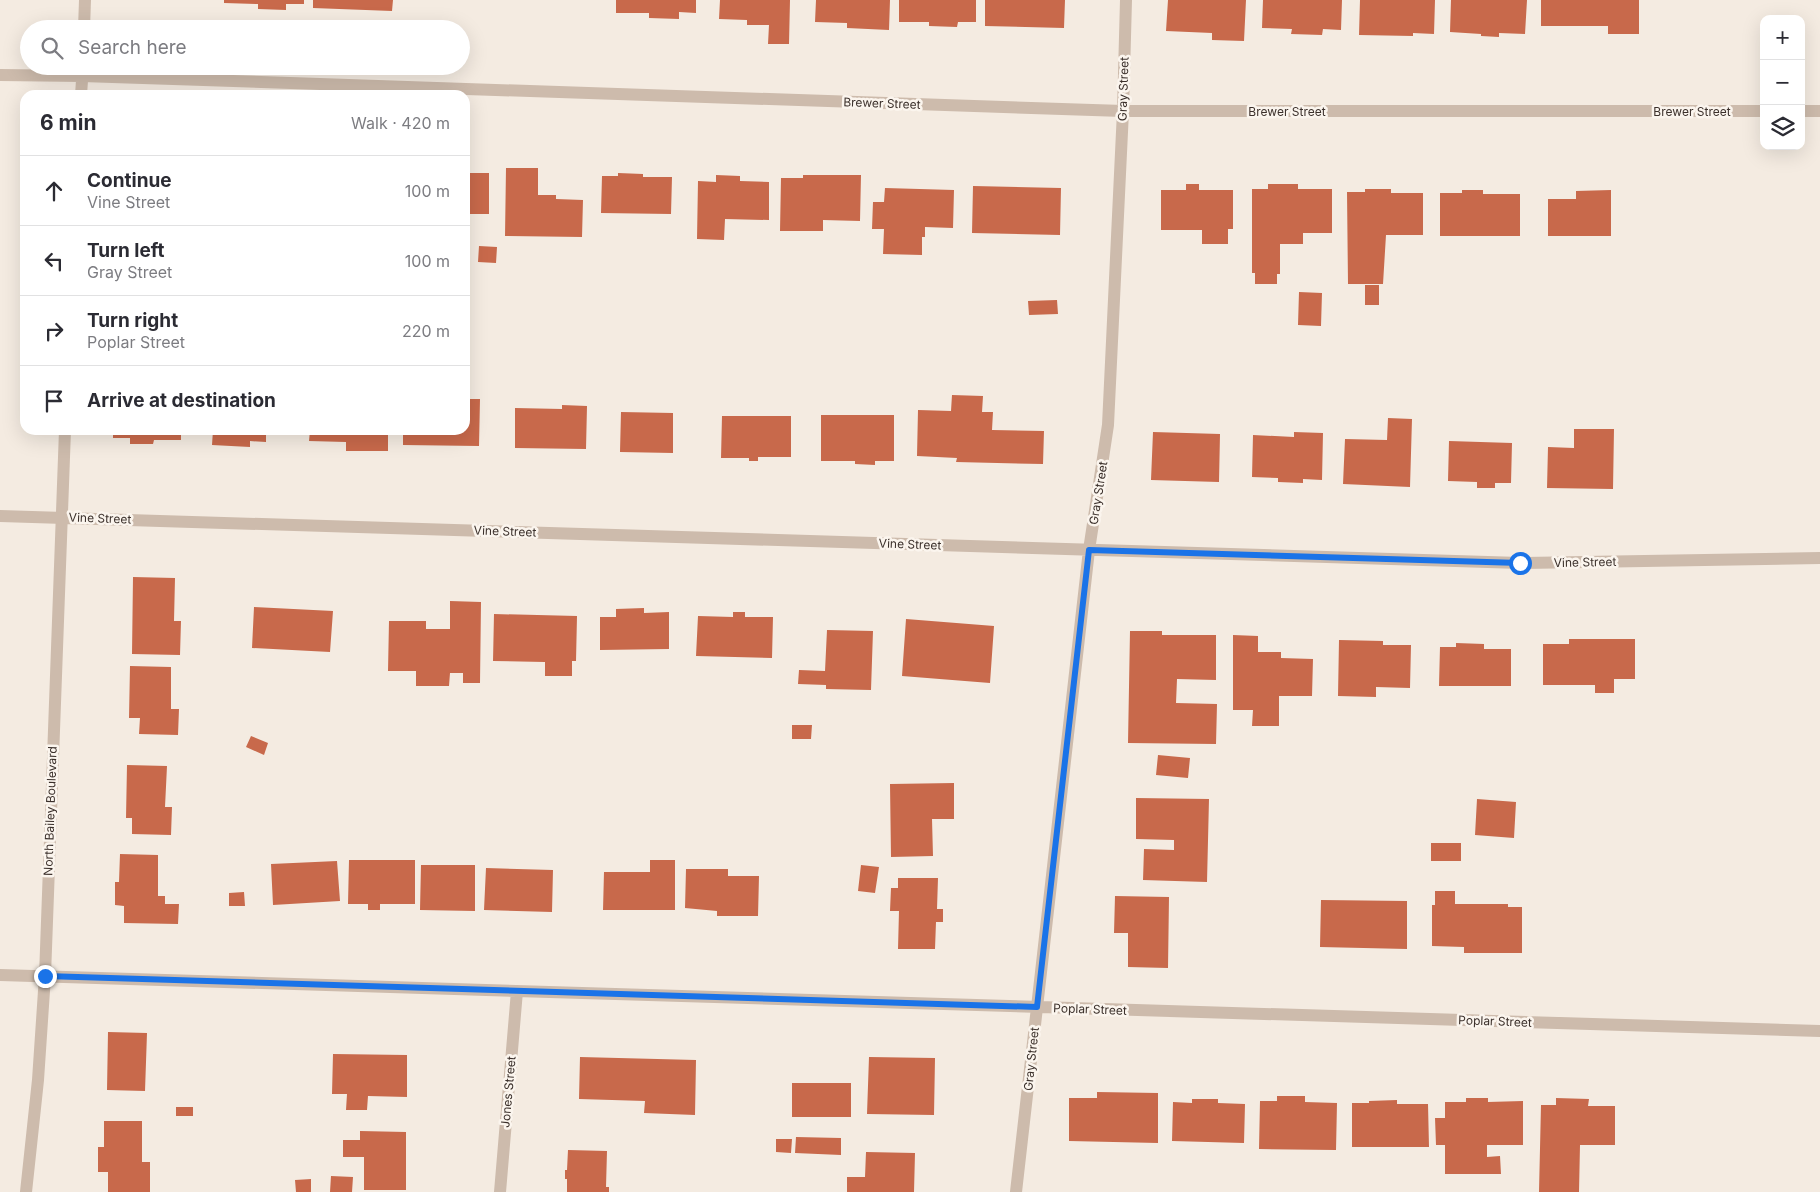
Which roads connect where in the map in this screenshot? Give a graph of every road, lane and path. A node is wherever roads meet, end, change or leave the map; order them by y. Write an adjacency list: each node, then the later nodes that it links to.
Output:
1 (85, 0): 3 (street)
2 (1126, 0): 9 (street, Gray Street)
3 (84, 20)
4 (20, 74): 5 (street, Brewer Street)
5 (0, 75)
6 (82, 75): 8 (street)
7 (186, 75): 9 (street, Brewer Street)
8 (81, 90)
9 (1123, 111): 10 (street, Brewer Street); 16 (street, Gray Street)
10 (1760, 111)
11 (1805, 111): 12 (street)
12 (1820, 111)
13 (65, 435): 15 (street, North Bailey Boulevard)
14 (0, 516): 15 (street, Vine Street)
15 (61, 517): 16 (street, Vine Street); 19 (street, North Bailey Boulevard)
16 (1089, 550): 17 (street, Vine Street); 21 (street, Gray Street)
17 (1820, 558)
18 (0, 975): 19 (street, Poplar Street)
19 (45, 976): 20 (street, Poplar Street); 23 (street, North Bailey Boulevard)
20 (517, 991): 21 (street, Poplar Street); 24 (street, Jones Street)
21 (1037, 1007): 22 (street, Poplar Street); 25 (street, Gray Street)
22 (1820, 1031)
23 (26, 1192)
24 (500, 1192)
25 (1016, 1192)

